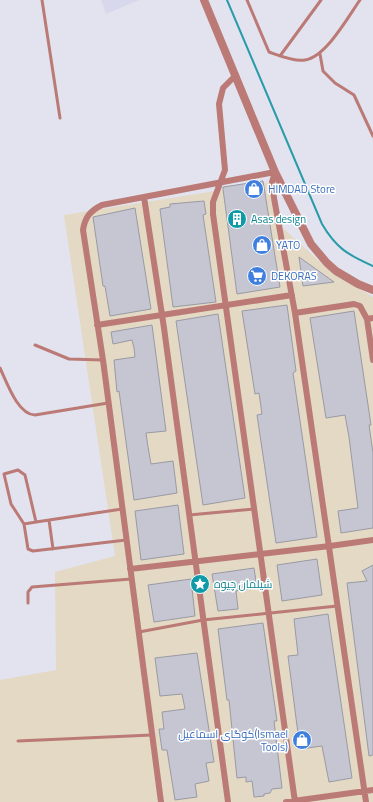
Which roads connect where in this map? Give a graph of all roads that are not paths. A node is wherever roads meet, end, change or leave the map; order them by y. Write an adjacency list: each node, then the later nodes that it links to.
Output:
1 (42, 0): 9 (lane)
2 (204, 0): 8 (street)
3 (247, 0): 7 (lane)
4 (321, 0): 7 (lane)
5 (360, 0): 6 (lane)
6 (320, 54): 7 (lane); 10 (lane)
7 (280, 56)
8 (236, 75): 11 (street); 12 (street)
9 (60, 118)
10 (373, 136)
11 (275, 172): 12 (street); 14 (street); 15 (street)
12 (219, 183): 13 (street); 16 (street)
13 (144, 197): 18 (street); 20 (street)
14 (373, 290)
15 (292, 295): 16 (street); 17 (street)
16 (226, 306): 18 (street); 27 (street)
17 (295, 313): 19 (street); 34 (street)
18 (162, 315): 20 (street); 28 (street)
19 (370, 319): 23 (street)
20 (97, 325): 22 (street)
21 (35, 344): 22 (lane)
22 (103, 360): 25 (street)
23 (373, 360)
24 (0, 368): 25 (lane)
25 (108, 403): 26 (street)
26 (122, 509): 29 (lane); 32 (street)
27 (254, 509): 28 (lane); 36 (street)
28 (189, 515): 37 (street)
29 (49, 520): 30 (lane); 35 (lane)
30 (36, 522): 31 (lane); 31 (lane)
31 (24, 524): 35 (lane)
32 (126, 540): 35 (lane); 38 (street)
33 (373, 540): 34 (street)
34 (330, 546): 36 (street); 41 (street)
35 (54, 549)
36 (261, 554): 37 (street); 42 (street)
37 (196, 562): 38 (street); 43 (street)
38 (130, 569): 39 (street)
39 (131, 578): 40 (lane); 44 (street)
40 (28, 603)
41 (338, 606): 42 (lane); 48 (street)
42 (269, 613): 43 (lane); 49 (street)
43 (203, 620): 44 (lane); 51 (street)
44 (139, 632): 45 (street)
45 (152, 735): 46 (lane); 50 (street)
46 (18, 741)
47 (373, 790): 48 (street)
48 (364, 791): 49 (street); 53 (street)
49 (295, 801): 52 (street)
50 (161, 802)
51 (228, 802)
52 (286, 802)
53 (366, 802)

